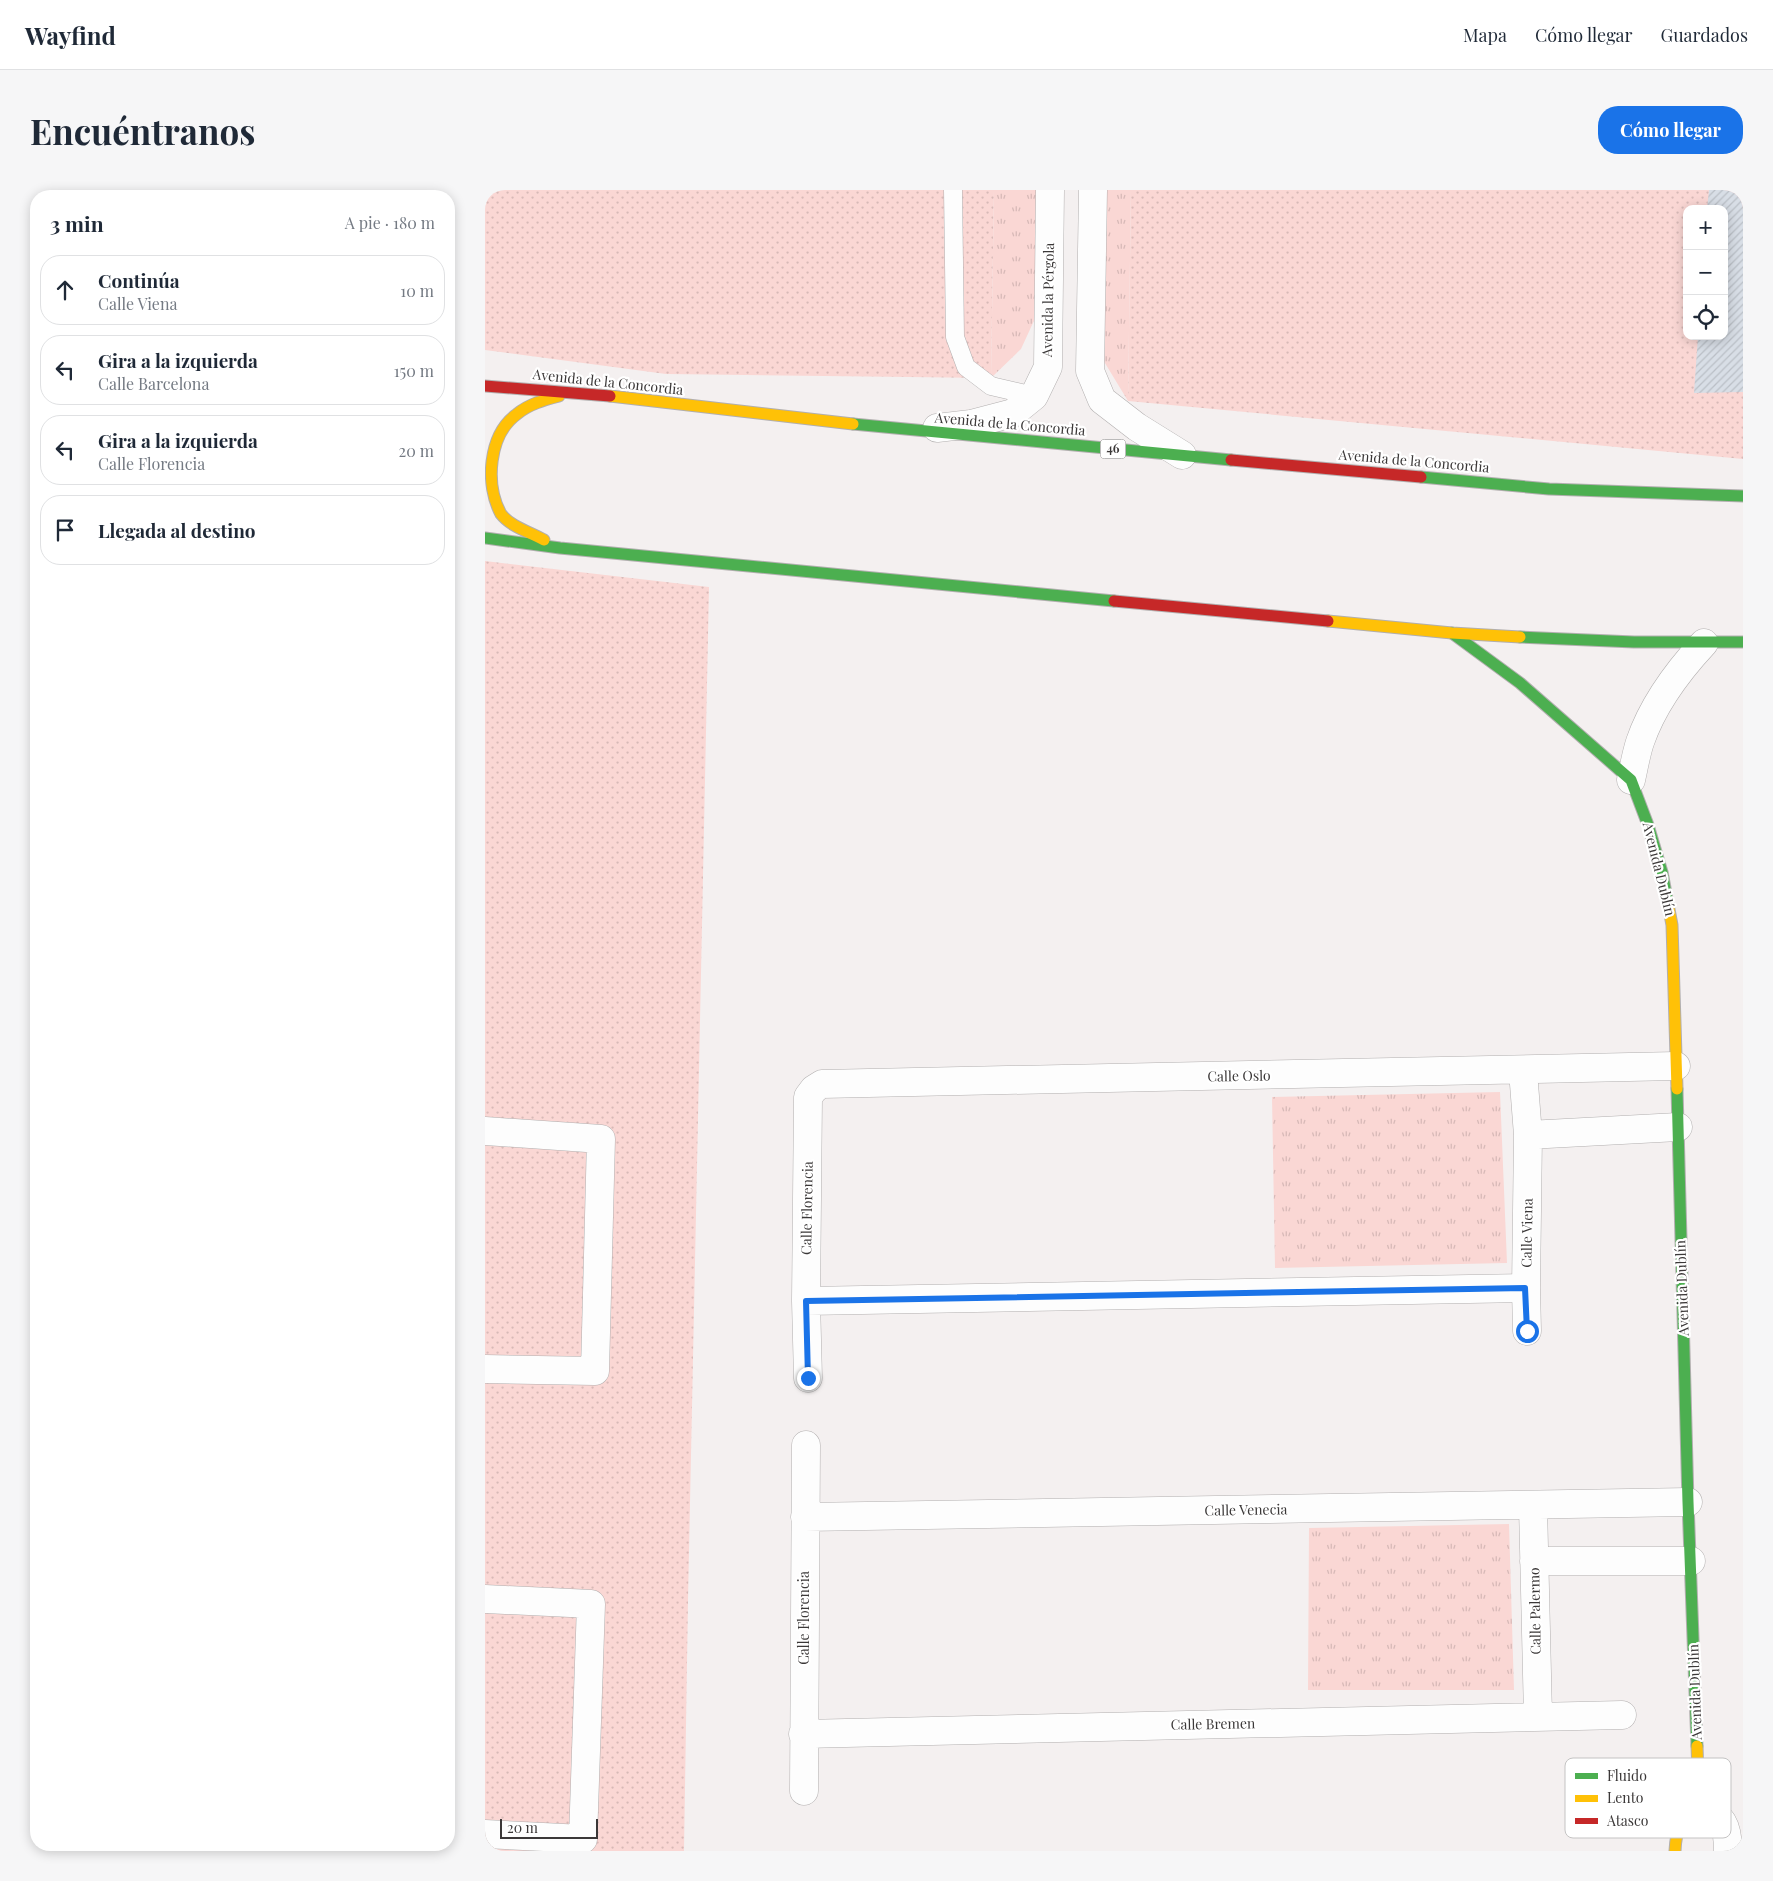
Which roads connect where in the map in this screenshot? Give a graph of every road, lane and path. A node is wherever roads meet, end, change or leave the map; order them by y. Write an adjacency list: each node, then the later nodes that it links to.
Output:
1 (953, 190): 6 (lane)
2 (1050, 190): 6 (street, Avenida la Pérgola)
3 (1093, 190): 8 (street)
4 (485, 386): 5 (main road, Avenida de la Concordia / 46)
5 (575, 392): 7 (main road, Avenida de la Concordia / 46); 11 (main road)
6 (1034, 396): 7 (street, Avenida la Pérgola)
7 (911, 431): 8 (main road, Avenida de la Concordia / 46)
8 (1182, 455): 9 (main road, Avenida de la Concordia / 46)
9 (1743, 496)
10 (485, 538): 11 (main road)
11 (560, 548): 12 (main road)
12 (1452, 632): 14 (main road); 15 (main road, Avenida Dublín)
13 (1743, 642): 14 (main road)
14 (1704, 643): 15 (street)
15 (1631, 780): 16 (main road, Avenida Dublín)
16 (1676, 1066): 17 (street, Calle Oslo); 19 (main road, Avenida Dublín)
17 (1523, 1071): 18 (street, Calle Oslo); 21 (street, Calle Viena)
18 (808, 1097): 23 (street, Calle Florencia)
19 (1678, 1127): 21 (street); 28 (main road, Avenida Dublín)
20 (485, 1131): 25 (street)
21 (1529, 1135): 22 (street, Calle Viena)
22 (1525, 1288): 23 (street); 24 (street, Calle Viena)
23 (806, 1301): 26 (street, Calle Florencia)
24 (1527, 1331)
25 (485, 1369)
26 (808, 1378)
27 (806, 1445): 30 (street, Calle Florencia)
28 (1688, 1502): 29 (street, Calle Venecia); 32 (main road, Avenida Dublín)
29 (1533, 1506): 30 (street, Calle Venecia); 31 (street, Calle Palermo)
30 (805, 1518): 36 (street, Calle Florencia)
31 (1534, 1561): 32 (street); 35 (street, Calle Palermo)
32 (1691, 1561): 37 (main road, Avenida Dublín)
33 (485, 1599): 39 (street)
34 (1622, 1715): 35 (street, Calle Bremen)
35 (1538, 1716): 36 (street, Calle Bremen)
36 (803, 1734): 38 (street, Calle Florencia)
37 (1698, 1758)
38 (804, 1791)
39 (485, 1834)
40 (1676, 1838): 42 (main road)
41 (1728, 1838): 43 (street)
42 (1675, 1851)
43 (1728, 1851)

